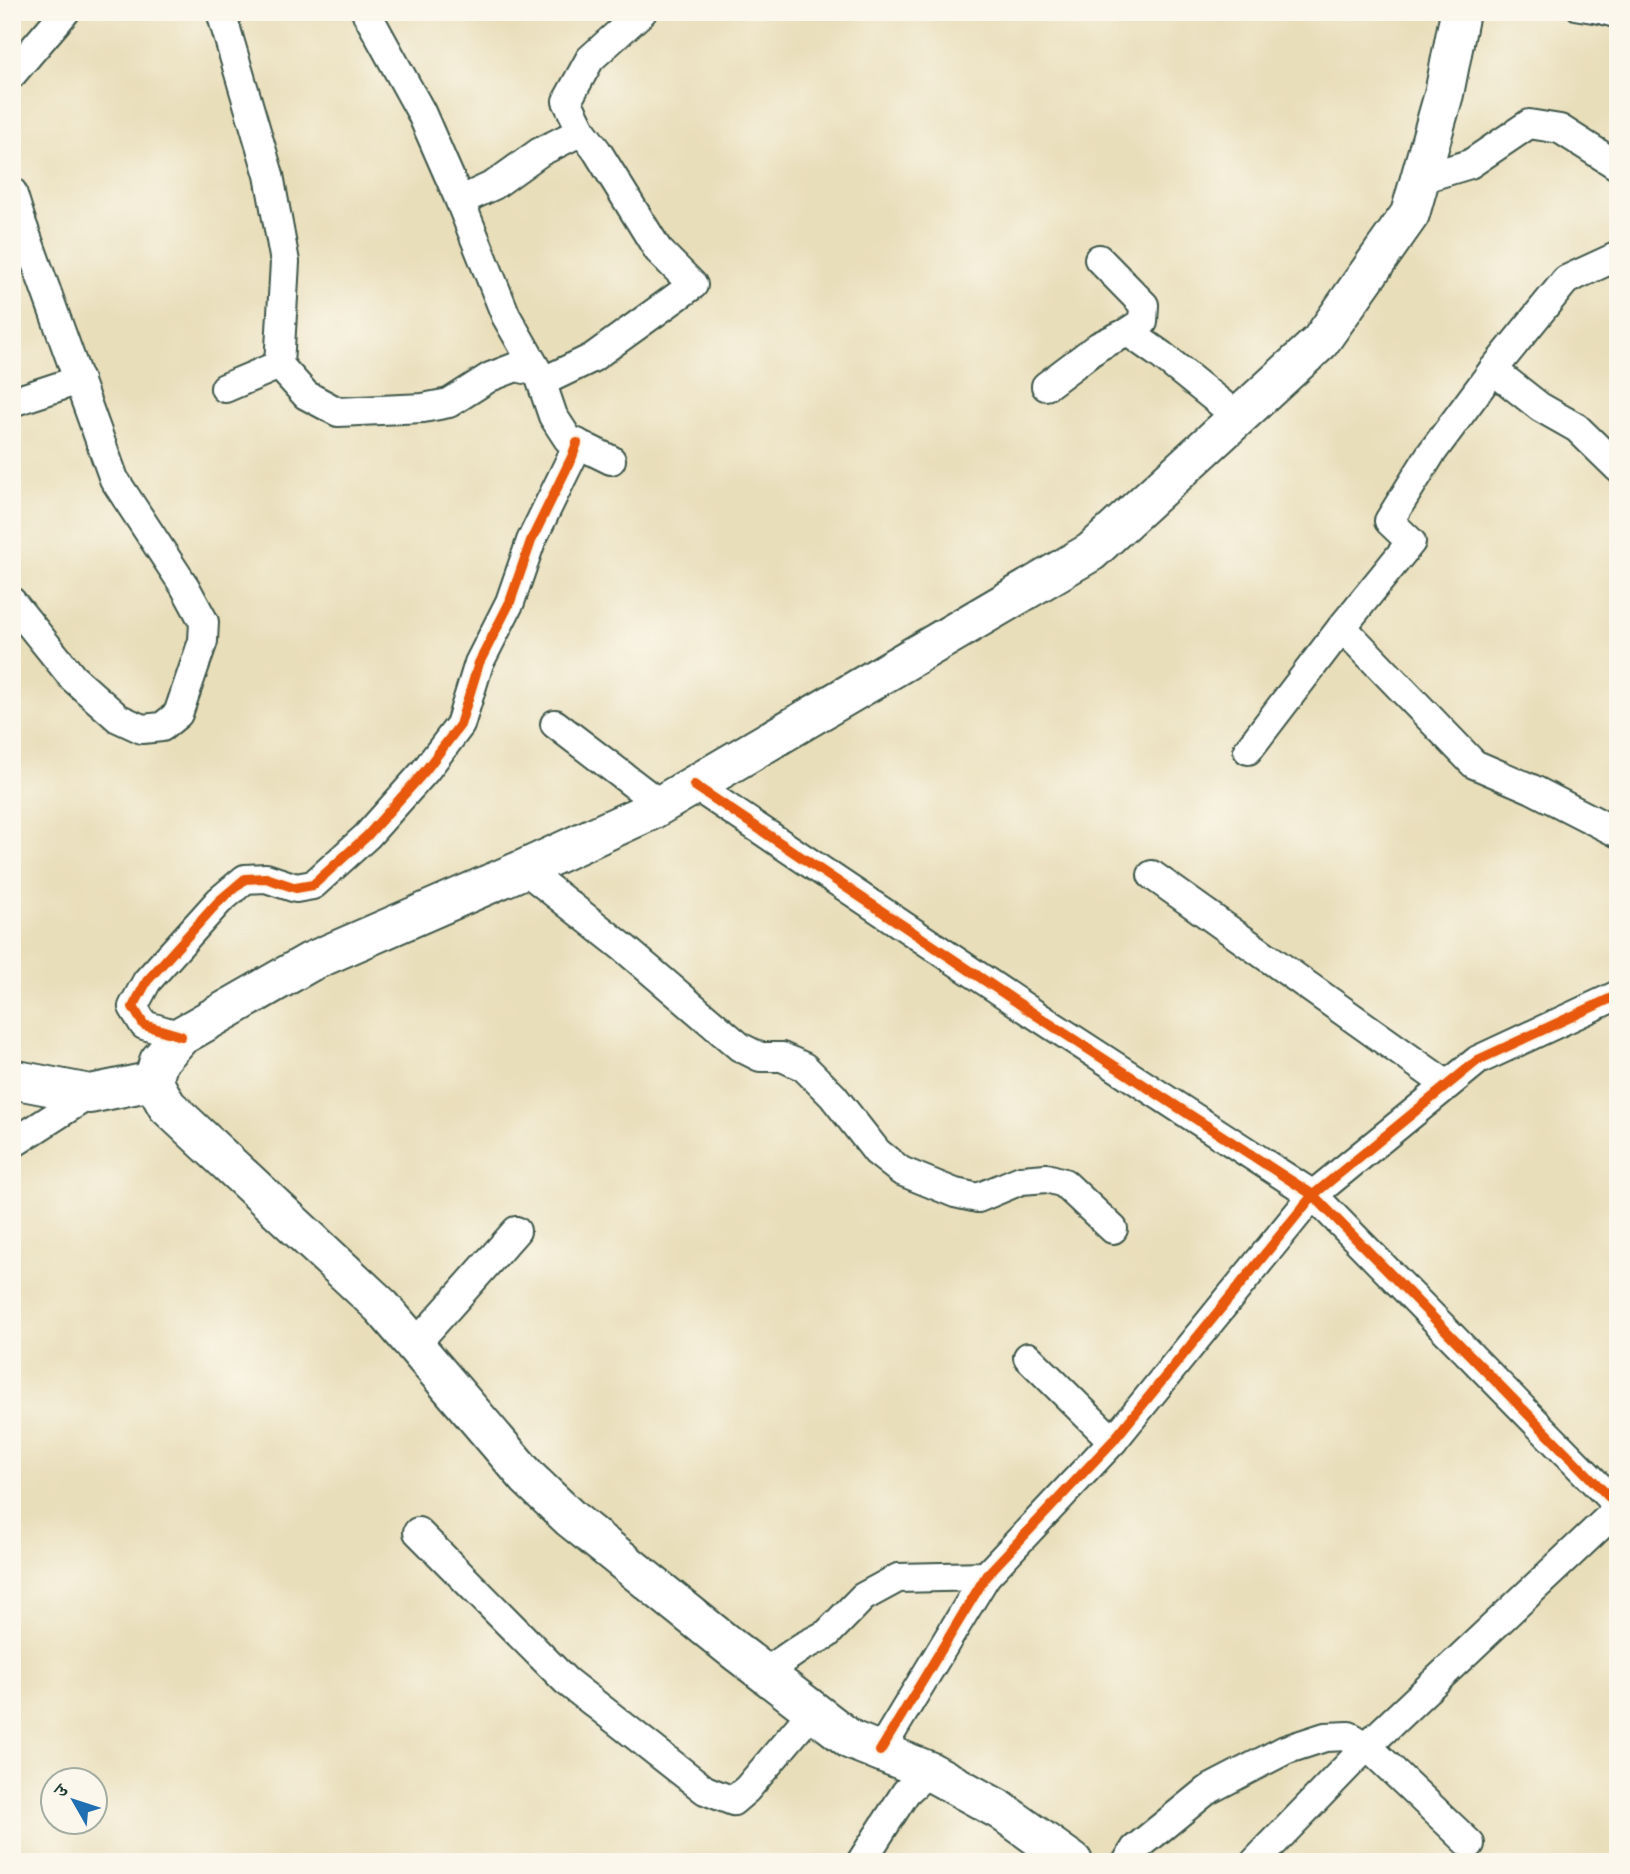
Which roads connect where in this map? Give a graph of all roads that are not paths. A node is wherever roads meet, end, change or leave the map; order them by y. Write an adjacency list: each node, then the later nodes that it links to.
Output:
1 (65, 12): 9 (street)
2 (221, 12): 18 (street)
3 (366, 12): 14 (street)
4 (1460, 12): 5 (lane); 12 (main road)
5 (1467, 12)
6 (1575, 12): 8 (lane)
7 (628, 17): 10 (street)
8 (1618, 21)
9 (12, 74)
10 (582, 131): 14 (street); 20 (street)
11 (1618, 166): 12 (street)
12 (1420, 179): 25 (main road)
13 (12, 192): 21 (street)
14 (460, 201): 20 (street)
15 (1618, 256): 19 (street)
16 (1099, 259): 17 (street)
17 (1128, 332): 22 (street); 25 (street)
18 (279, 365): 20 (street); 23 (street)
19 (1493, 370): 28 (street); 30 (street)
20 (540, 377): 26 (street)
21 (79, 380): 24 (street); 29 (street)
22 (1046, 386)
23 (225, 388)
24 (12, 402)
25 (1238, 417): 33 (main road)
26 (576, 443): 27 (street); 39 (street)
27 (611, 460)
28 (1618, 468)
29 (12, 603)
30 (1342, 627): 32 (street); 35 (street)
31 (555, 724): 34 (street)
32 (1248, 750)
33 (694, 785): 34 (main road); 45 (street)
34 (661, 805): 36 (main road)
35 (1618, 833)
36 (524, 869): 39 (main road); 46 (street)
37 (1152, 875): 42 (street)
38 (1618, 995): 42 (street)
39 (181, 1036): 41 (main road)
40 (12, 1079): 43 (main road)
41 (153, 1081): 43 (main road); 48 (main road)
42 (1447, 1085): 45 (street)
43 (90, 1094): 44 (street)
44 (12, 1144)
45 (1313, 1195): 50 (street); 51 (street)
46 (1113, 1229)
47 (516, 1231): 48 (street)
48 (414, 1346): 54 (main road)
49 (1028, 1357): 50 (street)
50 (1113, 1441): 53 (street)
51 (1618, 1508): 56 (street)
52 (418, 1532): 55 (street)
53 (986, 1576): 54 (street); 57 (street)
54 (764, 1673): 55 (main road)
55 (813, 1711): 57 (main road)
56 (1367, 1746): 59 (street); 62 (street); 63 (street)
57 (880, 1751): 58 (main road)
58 (929, 1771): 60 (street); 61 (main road)
59 (1471, 1844)
60 (860, 1862)
61 (1073, 1862)
62 (1127, 1862)
63 (1255, 1862)

